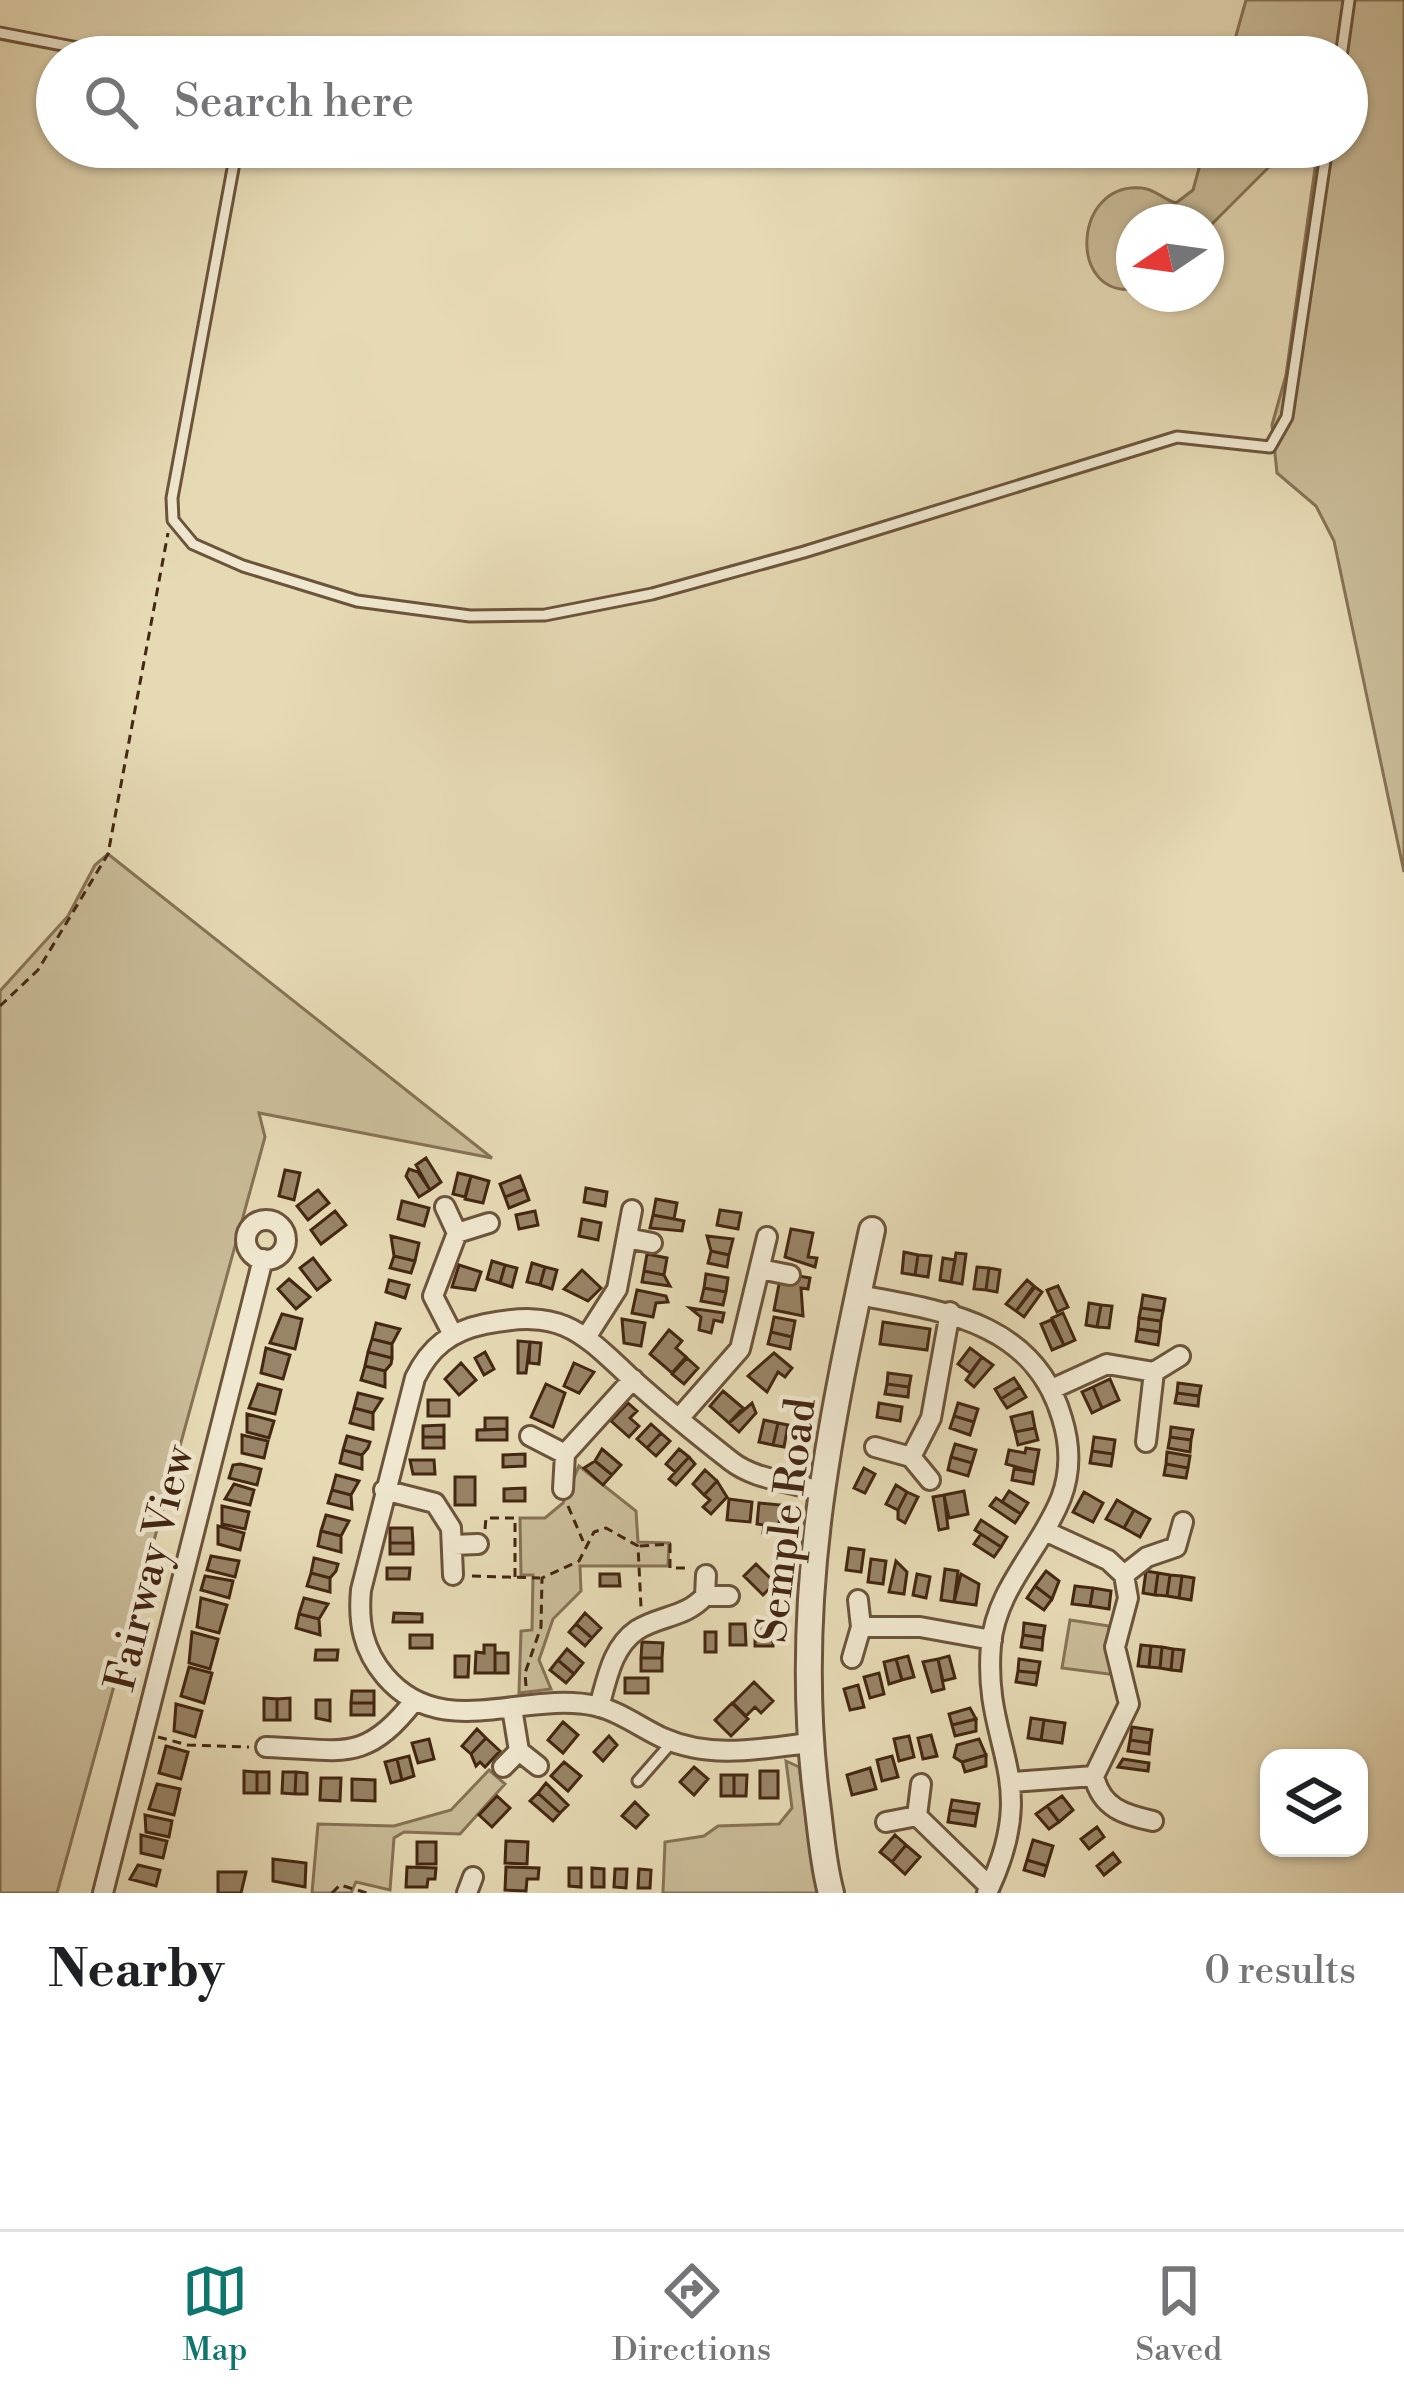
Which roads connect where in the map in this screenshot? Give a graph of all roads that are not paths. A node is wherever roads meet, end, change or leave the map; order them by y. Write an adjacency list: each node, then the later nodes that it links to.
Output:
1 (1349, 0): 3 (lane)
2 (0, 33): 4 (lane)
3 (1344, 36)
4 (36, 40)
5 (232, 168): 6 (lane)
6 (1324, 168)
7 (445, 1207): 11 (street)
8 (632, 1210): 13 (street)
9 (489, 1223): 11 (street)
10 (872, 1230): 18 (street, Semple Road)
11 (457, 1233): 20 (street)
12 (767, 1237): 16 (street)
13 (627, 1238): 14 (street); 21 (street)
14 (652, 1243)
15 (262, 1259): 66 (street, Fairway View)
16 (760, 1269): 17 (street); 26 (street)
17 (790, 1275)
18 (859, 1295): 19 (street); 35 (street, Semple Road)
19 (950, 1312): 25 (street); 31 (street)
20 (452, 1334): 21 (street); 34 (street)
21 (587, 1336): 24 (street)
22 (1180, 1356): 23 (street)
23 (1154, 1372): 25 (street); 28 (street)
24 (633, 1379): 26 (street); 30 (street)
25 (1052, 1390): 37 (street)
26 (681, 1416): 35 (street)
27 (530, 1436): 30 (street)
28 (1146, 1442)
29 (875, 1447): 31 (street)
30 (565, 1454): 33 (street)
31 (911, 1457): 32 (street)
32 (929, 1480)
33 (563, 1489)
34 (384, 1490): 39 (street); 47 (street)
35 (818, 1491): 52 (street, Semple Road)
36 (1183, 1522): 41 (street)
37 (1045, 1532): 41 (street); 45 (street)
38 (478, 1544): 39 (street)
39 (453, 1545): 40 (street)
40 (453, 1575)
41 (1124, 1575): 58 (street)
42 (728, 1596): 49 (street)
43 (858, 1600): 44 (street)
44 (861, 1627): 45 (street); 46 (street)
45 (992, 1640): 60 (street)
46 (852, 1658)
47 (414, 1701): 48 (street); 54 (street)
48 (519, 1707): 49 (street); 55 (street)
49 (599, 1707): 51 (street)
50 (303, 1727): 54 (street)
51 (673, 1741): 52 (street); 59 (lane)
52 (809, 1743): 67 (street, Semple Road)
53 (266, 1747): 54 (street)
54 (302, 1748)
55 (518, 1750): 56 (street); 57 (street)
56 (538, 1766)
57 (502, 1768)
58 (1094, 1776): 60 (street); 63 (street)
59 (638, 1781)
60 (1013, 1782): 65 (street)
61 (921, 1784): 62 (street)
62 (917, 1816): 64 (street); 65 (street)
63 (1153, 1821)
64 (886, 1822)
65 (989, 1890)
66 (104, 1893)
67 (830, 1893)

